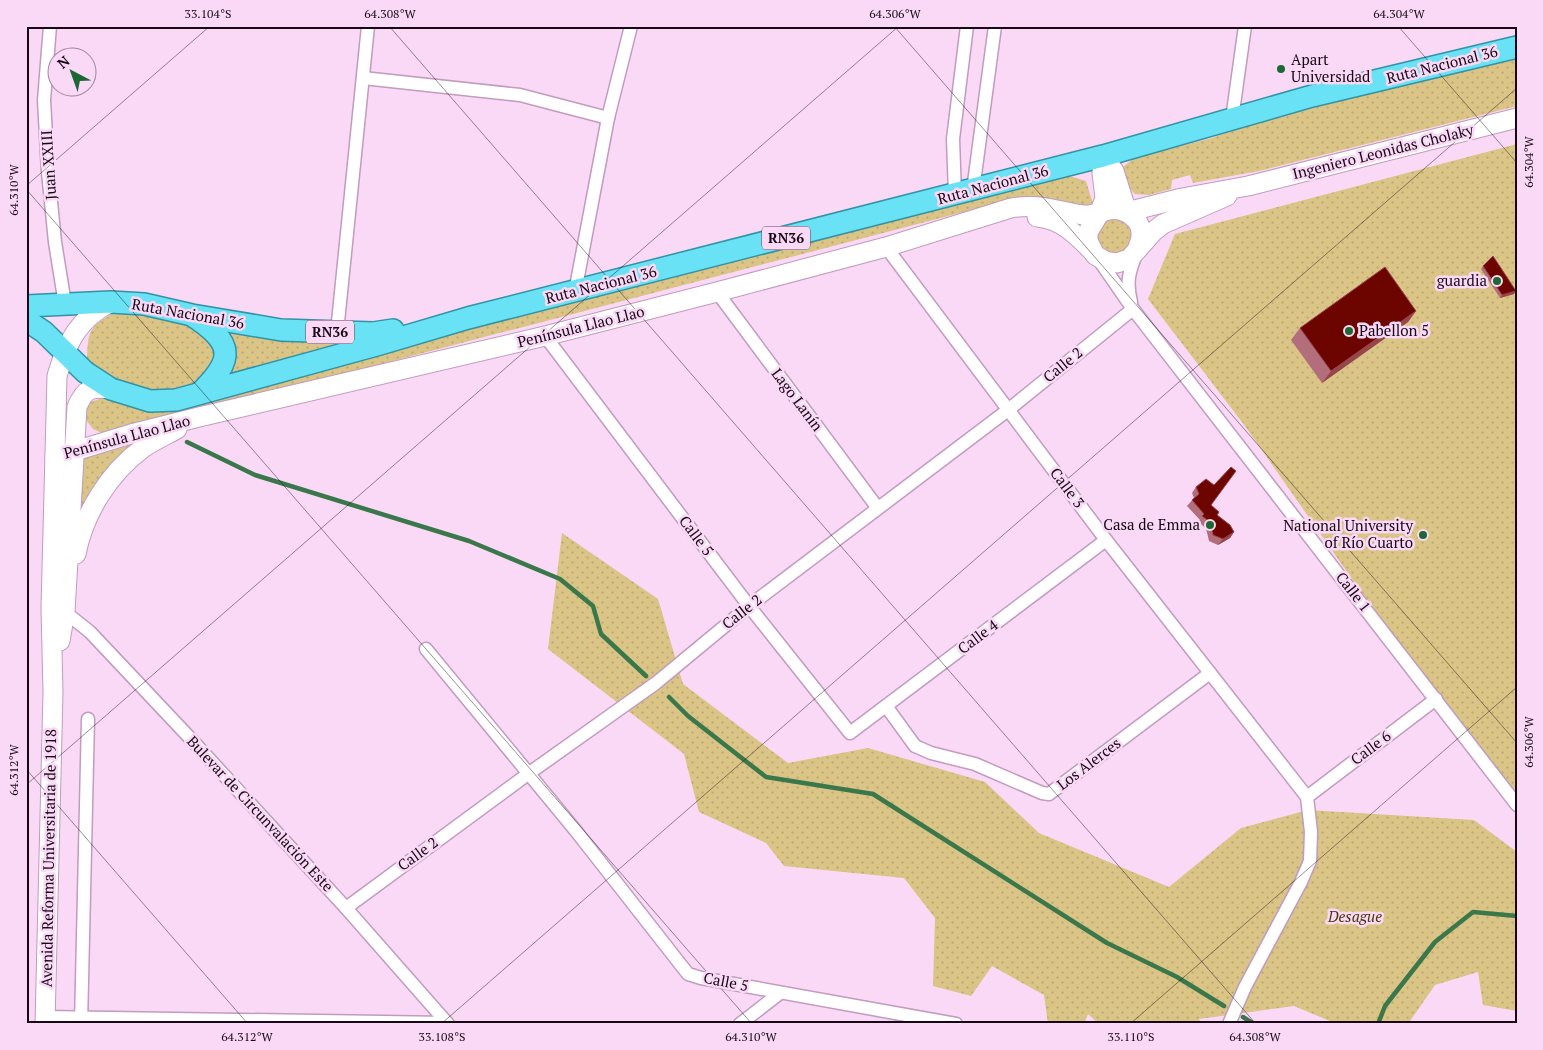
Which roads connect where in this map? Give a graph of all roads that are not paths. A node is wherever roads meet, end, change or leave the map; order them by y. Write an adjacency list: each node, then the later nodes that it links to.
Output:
1 (50, 26): 24 (street, Juan XXIII)
2 (368, 26): 8 (street)
3 (631, 26): 9 (street)
4 (967, 26): 14 (street)
5 (995, 26): 14 (street)
6 (1245, 26): 11 (street)
7 (1517, 47): 11 (highway, Ruta Nacional 36 / RN36)
8 (362, 78): 9 (street); 30 (street)
9 (608, 118): 21 (street)
10 (1517, 118): 13 (main road, Ingeniero Leonidas Cholaky)
11 (1232, 119): 12 (highway, Ruta Nacional 36 / RN36)
12 (1103, 156): 14 (highway, Ruta Nacional 36 / RN36); 15 (main road); 16 (main road)
13 (1248, 186): 15 (main road); 19 (main road)
14 (964, 193): 21 (highway, Ruta Nacional 36 / RN36)
15 (1127, 212): 16 (main road); 19 (main road)
16 (1099, 214): 17 (main road, Península Llao Llao); 20 (main road)
17 (959, 224): 18 (main road, Península Llao Llao); 20 (main road, Península Llao Llao)
18 (886, 247): 22 (main road, Península Llao Llao); 35 (street, Calle 3)
19 (1138, 250): 20 (main road); 26 (street, Calle 1)
20 (1095, 255): 26 (street, Calle 1)
21 (575, 292): 28 (highway, Ruta Nacional 36 / RN36)
22 (717, 292): 31 (main road, Península Llao Llao); 39 (street, Lago Lanín)
23 (111, 302): 24 (highway, Ruta Nacional 36 / RN36); 27 (highway, Ruta Nacional 36 / RN36); 32 (main road)
24 (65, 304): 25 (highway, Ruta Nacional 36 / RN36)
25 (26, 306)
26 (1133, 309): 35 (street, Calle 2); 46 (street, Calle 1)
27 (192, 315): 30 (highway, Ruta Nacional 36 / RN36); 34 (highway, RN36)
28 (468, 318): 30 (highway, Ruta Nacional 36 / RN36); 34 (highway, Ruta Nacional 36 / RN36)
29 (26, 320): 32 (highway, Ruta Nacional 36 / RN36)
30 (337, 332)
31 (545, 336): 36 (main road, Península Llao Llao); 41 (street, Calle 5)
32 (64, 353): 33 (highway, Ruta Nacional 36 / RN36); 38 (main road)
33 (111, 389): 34 (highway, Ruta Nacional 36 / RN36); 37 (main road)
34 (200, 393)
35 (1008, 410): 39 (street, Calle 2); 40 (street, Calle 3)
36 (199, 417): 37 (main road, Península Llao Llao); 42 (main road, Península Llao Llao)
37 (74, 451): 38 (main road, Península Llao Llao); 42 (main road)
38 (55, 457): 45 (main road)
39 (877, 508): 41 (street, Calle 2)
40 (1106, 540): 44 (street, Calle 3); 47 (street, Calle 4)
41 (749, 606): 49 (street, Calle 5); 50 (street, Calle 2)
42 (65, 612): 45 (main road); 53 (street, Bulevar de Circunvalación Este)
43 (426, 649): 50 (street, Calle 5)
44 (1210, 673): 47 (street, Los Alerces); 51 (street, Calle 3)
45 (53, 692): 55 (main road, Avenida Reforma Universitaria de 1918)
46 (1436, 699): 51 (street, Calle 6); 52 (street, Calle 1)
47 (886, 706): 49 (street, Calle 4)
48 (88, 719): 56 (street)
49 (850, 733)
50 (528, 774): 53 (street, Calle 2); 54 (street, Calle 5)
51 (1307, 797): 60 (street)
52 (1517, 805)
53 (346, 908): 57 (street, Bulevar de Circunvalación Este)
54 (780, 993): 58 (street); 59 (street, Calle 5)
55 (45, 1020): 56 (street)
56 (81, 1020): 57 (street)
57 (448, 1023)
58 (740, 1024)
59 (956, 1024)
60 (1229, 1024)

